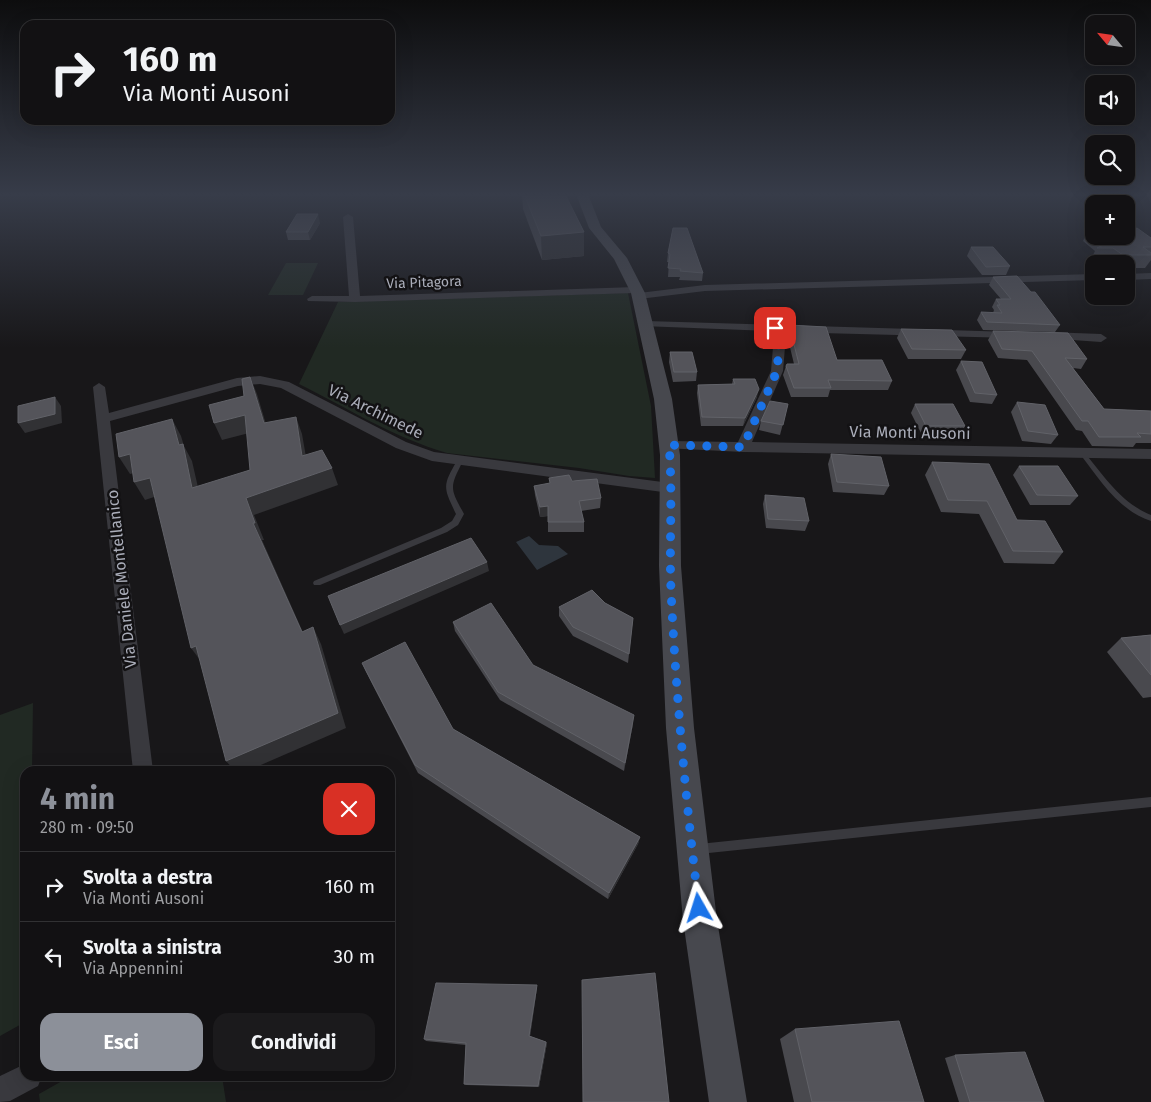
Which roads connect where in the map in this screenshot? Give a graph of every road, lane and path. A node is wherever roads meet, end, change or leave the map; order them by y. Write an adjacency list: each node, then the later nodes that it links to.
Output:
1 (350, 245): 8 (street)
2 (610, 245): 6 (street)
3 (1151, 276): 4 (street)
4 (1135, 277)
5 (1085, 278): 6 (street, Via Pitagora)
6 (638, 293): 8 (street, Via Pitagora); 9 (street)
7 (312, 299): 8 (street, Via Pitagora)
8 (355, 299)
9 (646, 324): 10 (street); 14 (street)
10 (775, 328): 11 (street); 15 (street)
11 (1101, 338)
12 (99, 388): 13 (street, Via Daniele Montellanico)
13 (104, 418): 18 (street, Via Archimede); 22 (street, Via Daniele Montellanico)
14 (669, 445): 15 (street, Via Monti Ausoni); 19 (street)
15 (743, 447): 16 (street, Via Monti Ausoni)
16 (1082, 453): 17 (street, Via Monti Ausoni); 20 (lane)
17 (1151, 454)
18 (460, 461): 19 (street, Via Archimede); 21 (lane)
19 (670, 488): 24 (street)
20 (1151, 518)
21 (317, 583)
22 (142, 766)
23 (1151, 802): 24 (lane)
24 (692, 850): 25 (street)
25 (728, 1102)

